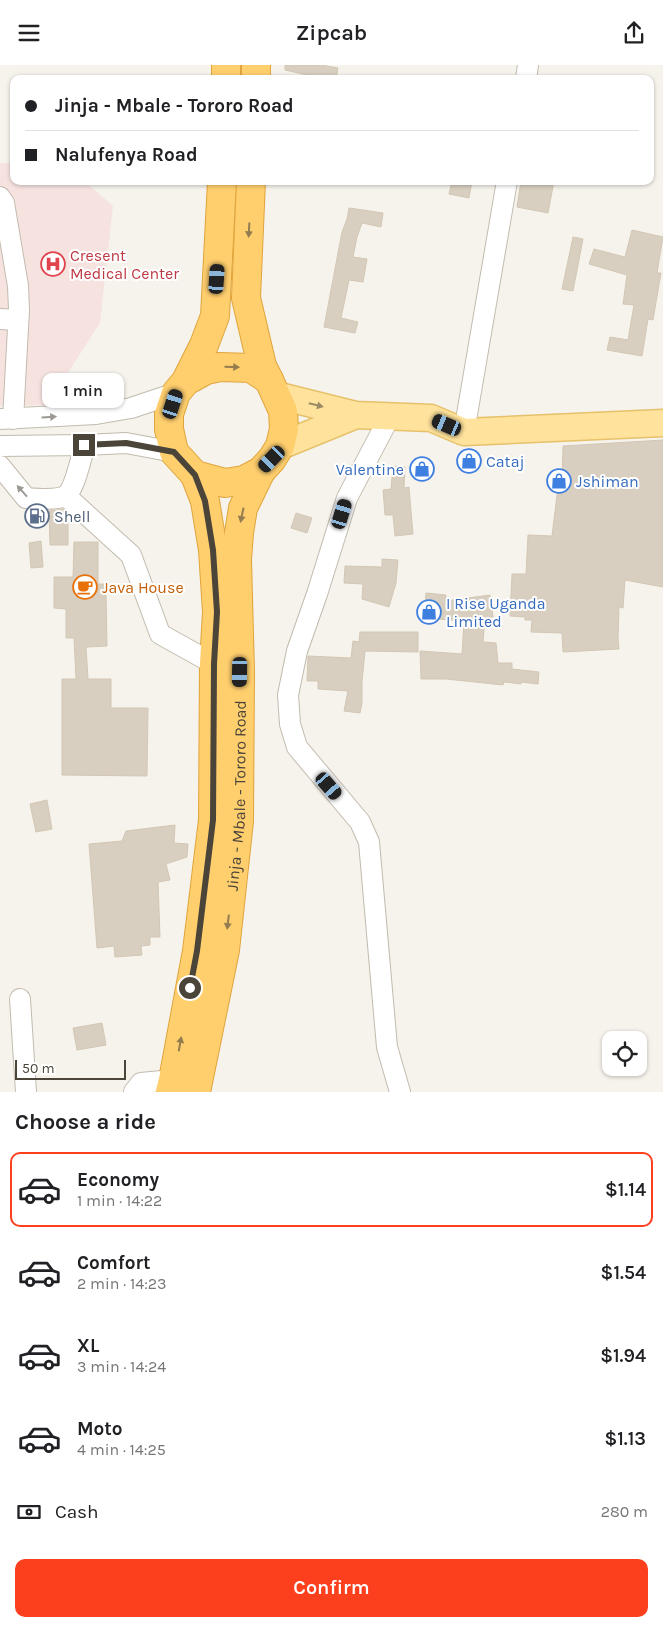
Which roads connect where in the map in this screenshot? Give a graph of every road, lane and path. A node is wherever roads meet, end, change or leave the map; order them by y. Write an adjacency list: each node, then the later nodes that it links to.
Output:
1 (222, 185): 7 (highway)
2 (252, 185): 8 (highway, one-way to 8)
3 (506, 185): 13 (street)
4 (0, 197): 5 (street)
5 (6, 245): 6 (street)
6 (9, 319): 11 (street)
7 (181, 387): 8 (highway, one-way to 8); 11 (street, one-way to 7); 17 (highway)
8 (273, 387): 9 (main road, one-way to 9); 15 (highway)
9 (356, 415): 10 (main road); 15 (main road)
10 (390, 416): 13 (main road); 27 (street)
11 (6, 419)
12 (663, 423): 13 (main road)
13 (464, 431)
14 (84, 445): 16 (street); 17 (street); 21 (street)
15 (280, 446): 19 (highway)
16 (0, 447)
17 (174, 452): 20 (highway)
18 (0, 466): 21 (street, one-way to 18)
19 (262, 471): 20 (highway); 24 (highway, Jinja - Mbale - Tororo Road, one-way to 24)
20 (195, 475): 22 (highway, Jinja - Mbale - Tororo Road)
21 (66, 496): 22 (street)
22 (214, 664): 24 (highway, Jinja - Mbale - Tororo Road, one-way to 22)
23 (20, 999): 25 (street)
24 (180, 1088): 26 (street)
25 (26, 1092)
26 (134, 1092)
27 (400, 1092)

